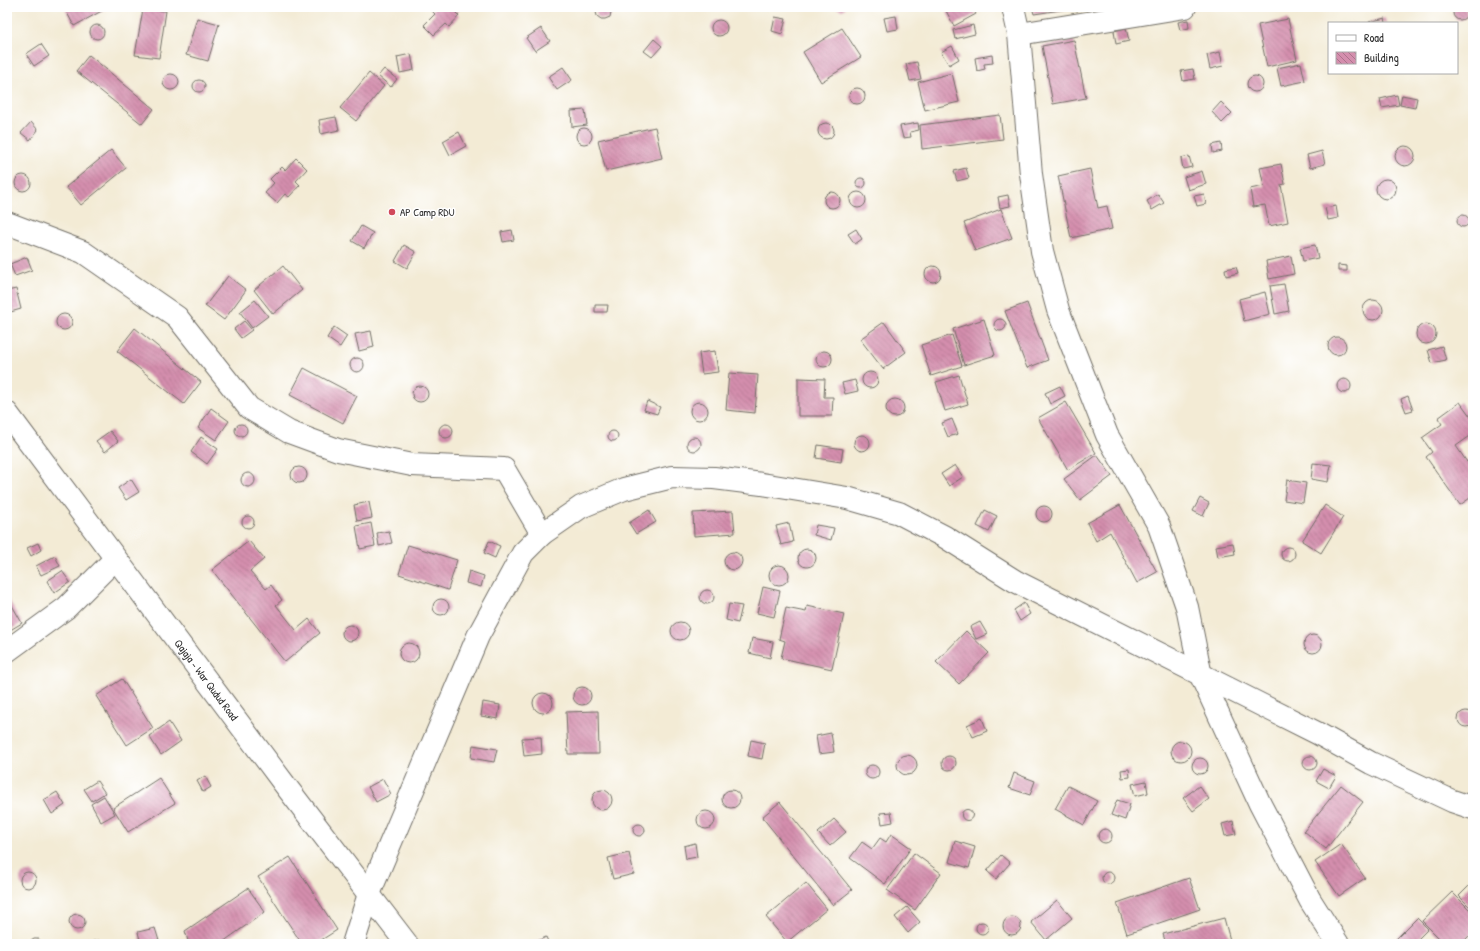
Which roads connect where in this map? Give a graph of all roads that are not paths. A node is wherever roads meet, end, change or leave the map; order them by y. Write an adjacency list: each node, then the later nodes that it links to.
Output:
1 (1013, 7): 3 (street)
2 (1185, 7): 3 (street)
3 (1019, 34): 9 (street)
4 (7, 223): 6 (street)
5 (7, 413): 7 (street, Qajaja - War Qudud Road)
6 (542, 534): 9 (street); 11 (street)
7 (115, 559): 8 (street); 11 (street, Qajaja - War Qudud Road)
8 (7, 651)
9 (1201, 676): 10 (street); 14 (street)
10 (1473, 808)
11 (369, 894): 12 (street); 13 (street, Qajaja - War Qudud Road)
12 (353, 944)
13 (407, 944)
14 (1338, 944)

